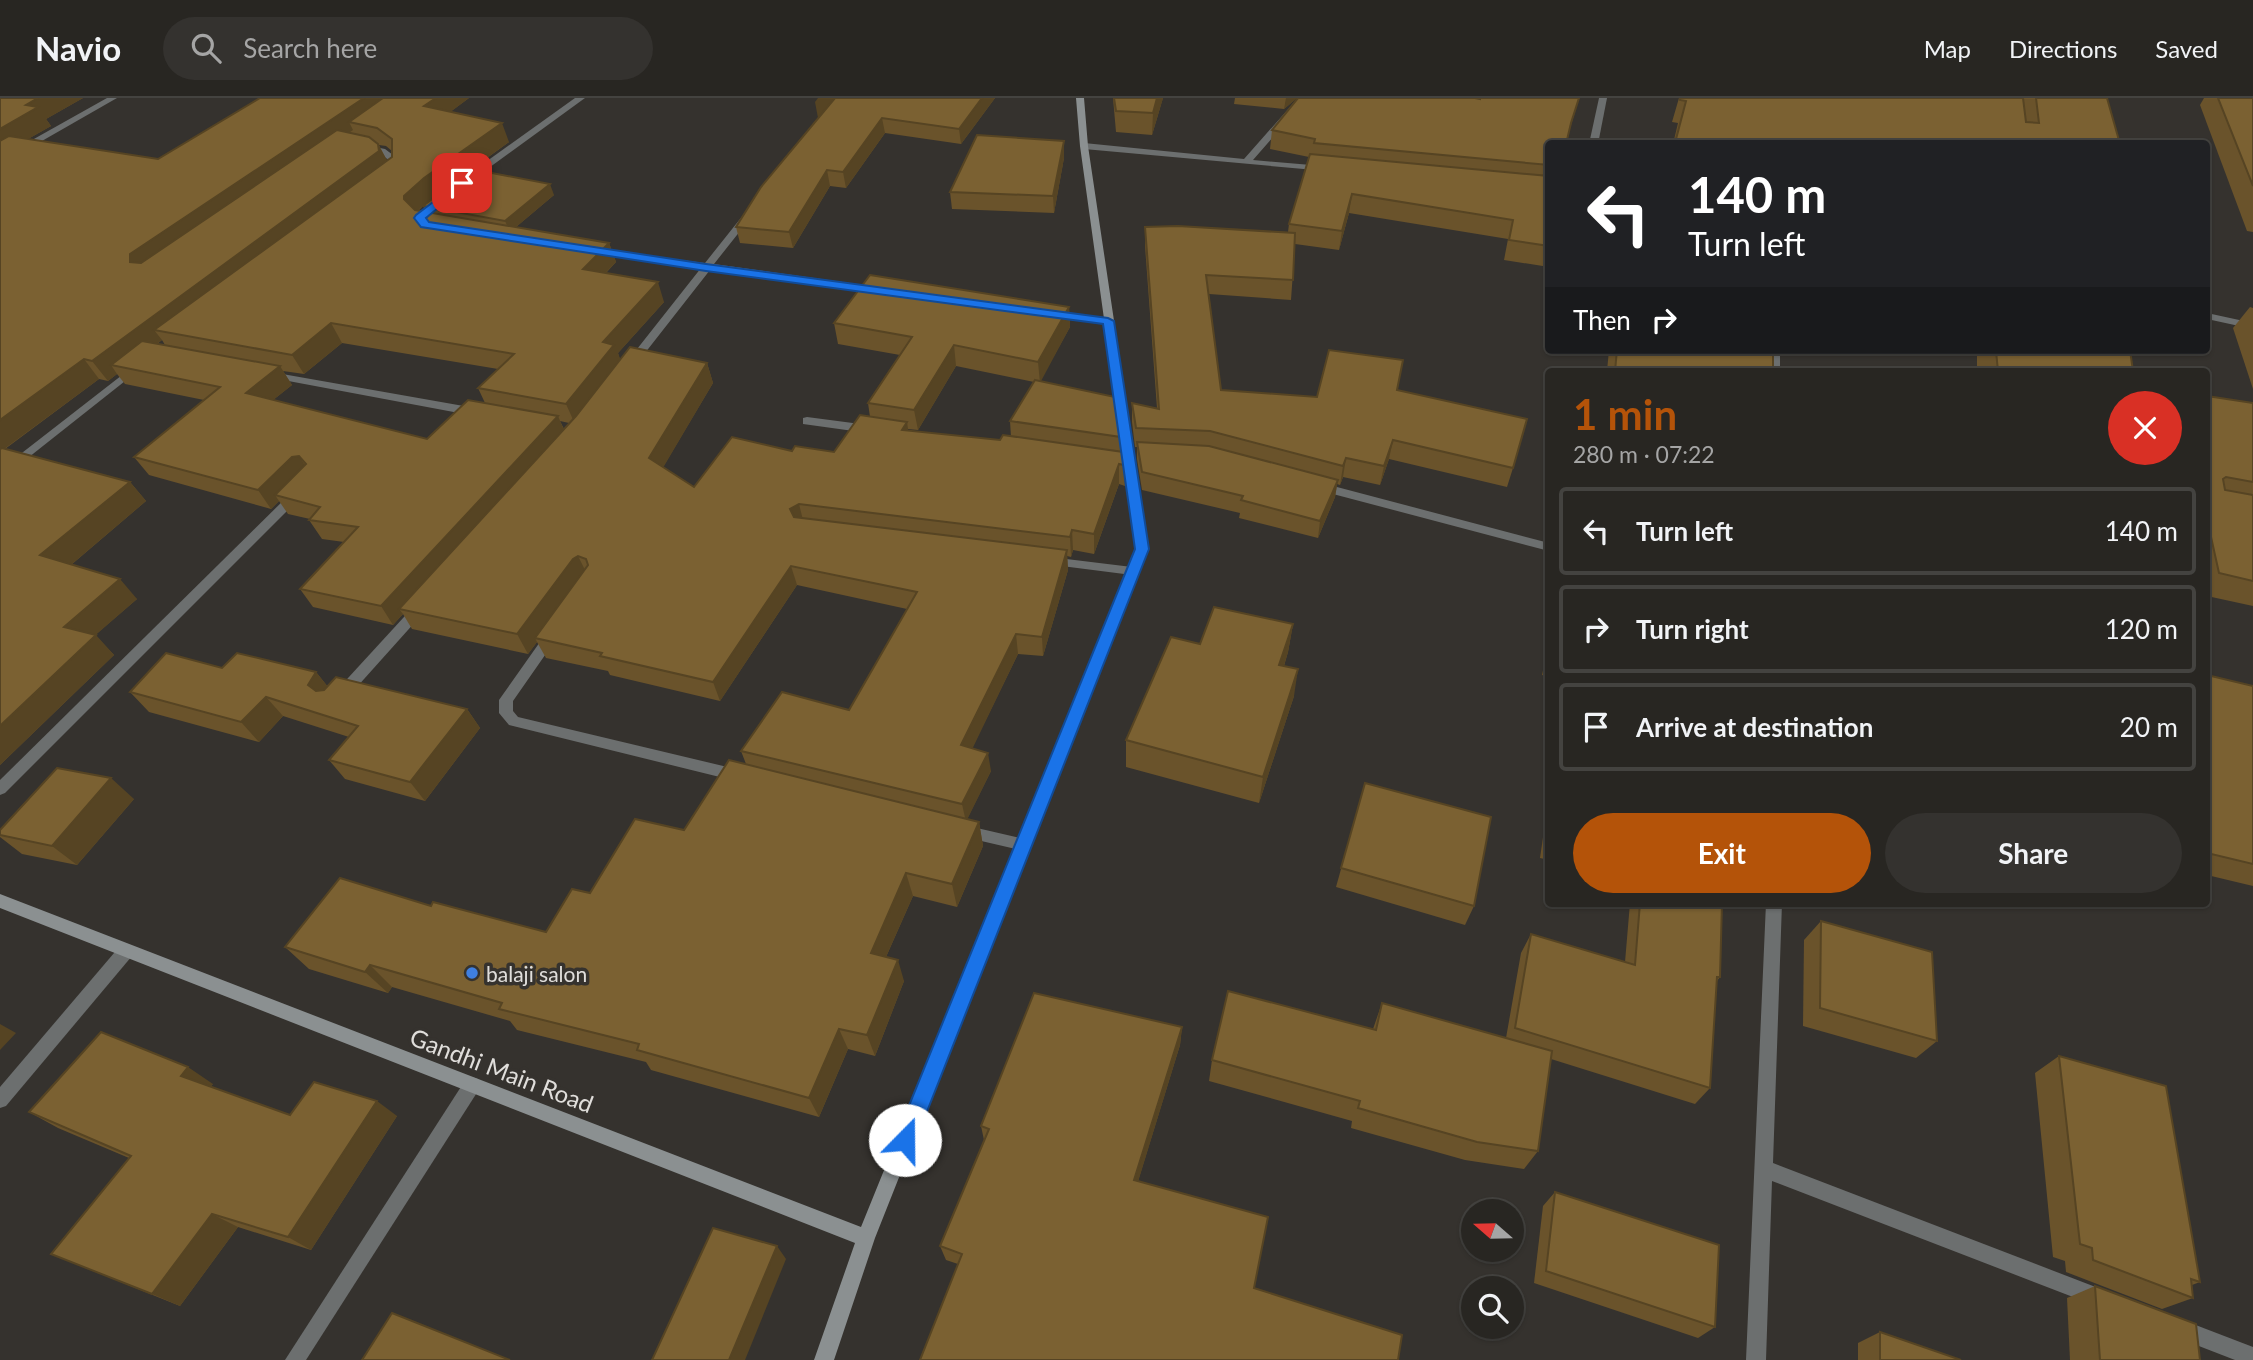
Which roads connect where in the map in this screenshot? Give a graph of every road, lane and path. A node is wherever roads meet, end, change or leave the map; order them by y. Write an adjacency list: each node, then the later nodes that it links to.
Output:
1 (113, 98): 10 (street)
2 (581, 98): 13 (street)
3 (1080, 98): 8 (street)
4 (1303, 98): 9 (street)
5 (1603, 98): 6 (street)
6 (1594, 140)
7 (358, 146): 12 (street)
8 (1084, 146): 9 (street); 20 (street)
9 (1248, 160): 11 (street)
10 (0, 162)
11 (1338, 171)
12 (385, 180)
13 (454, 189)
14 (755, 206): 16 (street)
15 (586, 249): 16 (street)
16 (706, 267): 17 (street); 24 (street)
17 (894, 293)
18 (1041, 312): 20 (street)
19 (2210, 317): 21 (street)
20 (1108, 321): 33 (street)
21 (2253, 326)
22 (142, 361): 28 (street)
23 (263, 373): 25 (street)
24 (621, 376)
25 (483, 413)
26 (807, 421): 27 (street)
27 (874, 430)
28 (0, 476)
29 (310, 481): 38 (street)
30 (1300, 481): 31 (street)
31 (1545, 546)
32 (1037, 559): 33 (street)
33 (1132, 571): 40 (street)
34 (424, 603): 36 (street)
35 (559, 626): 37 (street)
36 (333, 704)
37 (755, 780)
38 (0, 789)
39 (943, 826): 40 (street)
40 (1024, 845): 47 (street)
41 (0, 901): 43 (street, Gandhi Main Road)
42 (1774, 907): 46 (street)
43 (126, 951): 44 (street, Gandhi Main Road); 45 (street)
44 (472, 1085): 47 (street, Gandhi Main Road); 51 (street)
45 (0, 1100)
46 (1764, 1169): 48 (street); 53 (street)
47 (866, 1238): 52 (street)
48 (2111, 1303)
49 (2163, 1322): 50 (street)
50 (2253, 1357)
51 (295, 1360)
52 (824, 1360)
53 (1756, 1360)

